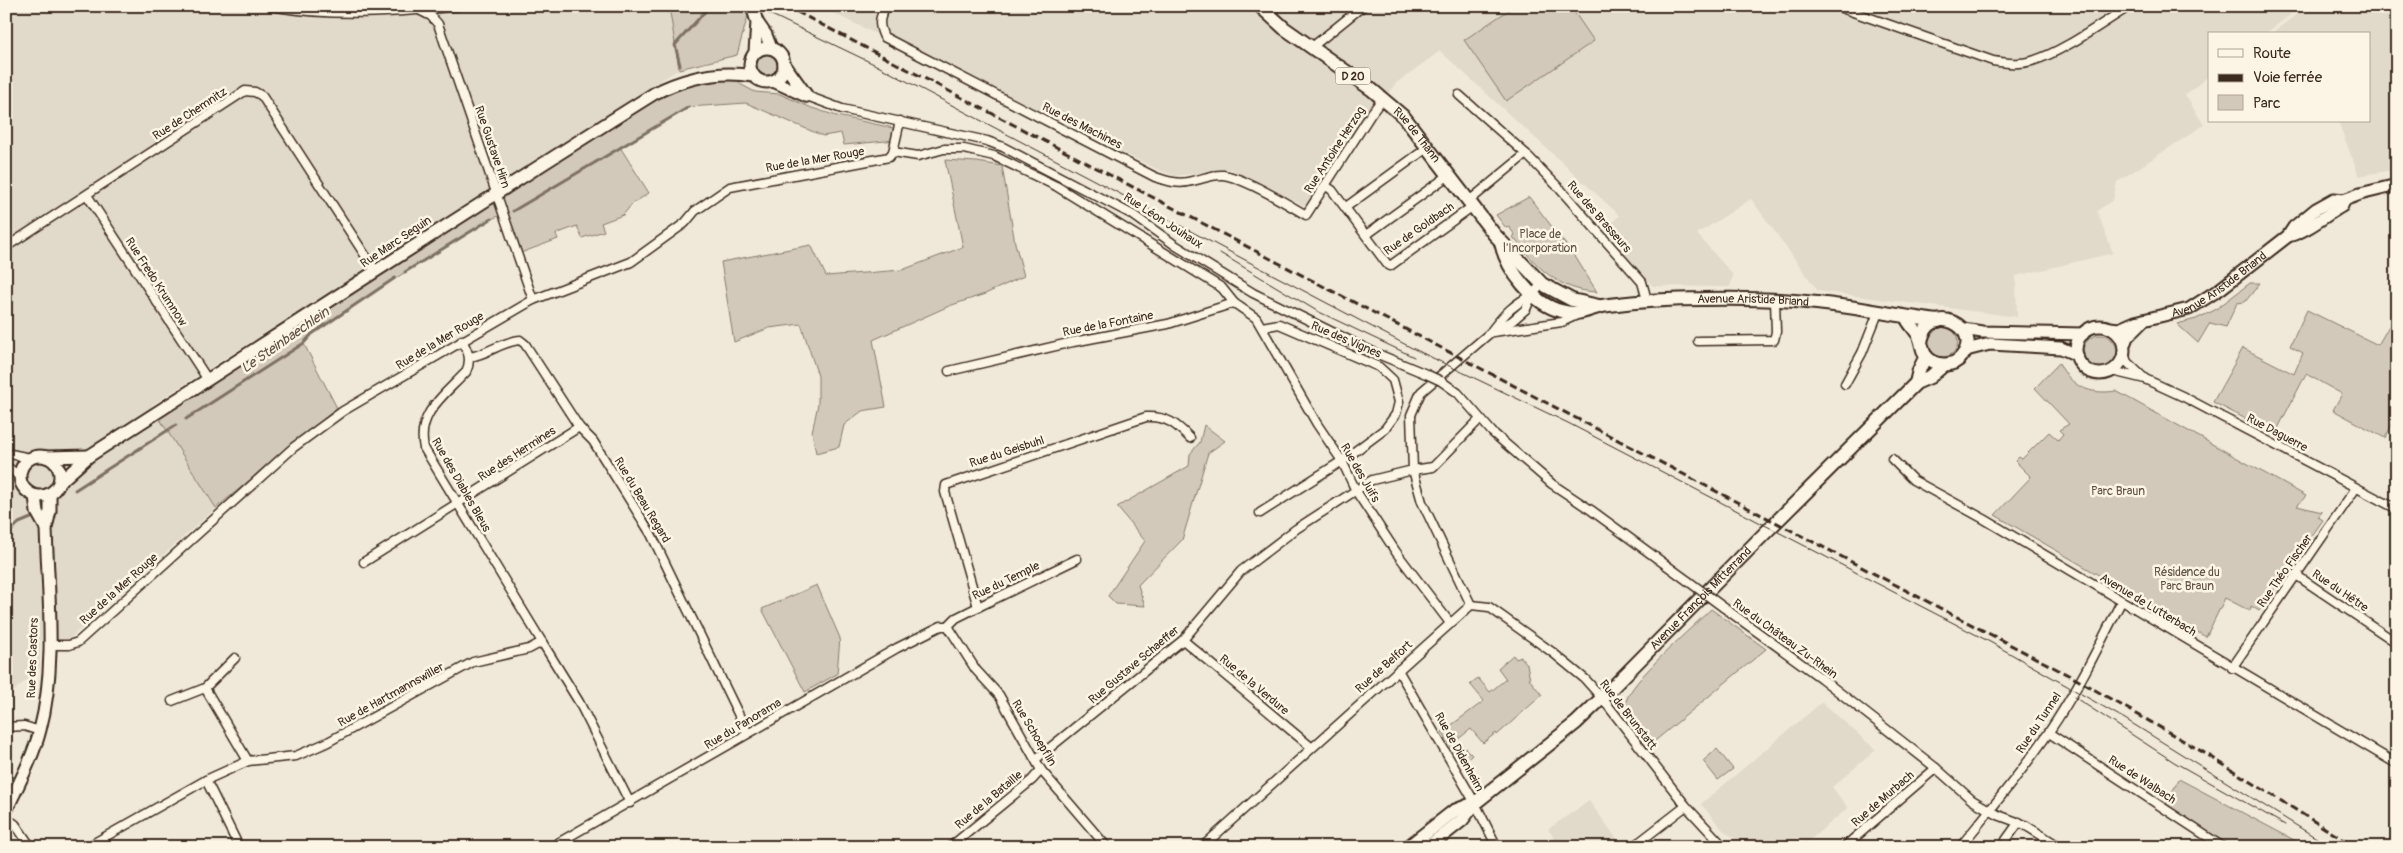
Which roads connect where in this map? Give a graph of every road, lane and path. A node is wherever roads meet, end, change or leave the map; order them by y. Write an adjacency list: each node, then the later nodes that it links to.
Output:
1 (270, 6): 9 (street)
2 (752, 6): 10 (street)
3 (886, 6): 33 (street, Rue des Machines)
4 (1260, 6): 12 (main road, Rue de Thann / D 20)
5 (1363, 6): 12 (street)
6 (1836, 6): 7 (street)
7 (2130, 6)
8 (454, 7): 9 (street); 11 (street)
9 (419, 10): 11 (street)
10 (757, 22): 13 (street); 14 (street)
11 (438, 24): 29 (street, Rue Gustave Hirn)
12 (1312, 47): 21 (main road, Rue de Thann / D 20)
13 (771, 48): 14 (street); 15 (street)
14 (754, 54): 16 (street, Rue Marc Seguin); 17 (street)
15 (784, 64): 18 (street); 20 (street)
16 (728, 72): 17 (street, Rue Marc Seguin); 29 (street, Rue Marc Seguin)
17 (754, 76): 18 (street)
18 (774, 81): 20 (street, Rue Léon Jouhaux)
19 (1460, 95): 25 (street, Rue des Brasseurs)
20 (807, 96): 22 (street, Rue Léon Jouhaux)
21 (1383, 98): 23 (main road, Rue de Thann / D 20); 28 (street, Rue Antoine Herzog)
22 (900, 121): 24 (street); 70 (street, Rue Léon Jouhaux, bridge)
23 (1427, 148): 26 (main road, Rue de Thann / D 20); 32 (street)
24 (893, 152): 40 (street, Rue de la Mer Rouge); 43 (street)
25 (1526, 154): 31 (street); 41 (street, Rue des Brasseurs)
26 (1449, 175): 31 (main road, Rue de Thann / D 20); 34 (street)
27 (2397, 185): 49 (street, Avenue Aristide Briand)
28 (1326, 186): 32 (street, Rue de Goldbach); 33 (street, Rue Antoine Herzog)
29 (496, 192): 37 (street, Rue Marc Seguin); 40 (street, Rue Gustave Hirn)
30 (87, 194): 36 (street, Rue de Chemnitz); 37 (street, Rue de Chemnitz); 67 (street, Rue Fredo Krumnow)
31 (1471, 203): 34 (street, Rue de Goldbach); 35 (main road, Rue de Thann / D 20)
32 (1346, 207): 34 (street, Rue de Goldbach)
33 (1306, 214)
34 (1366, 235)
35 (1501, 243): 38 (main road, Rue de Thann / D 20); 39 (main road, Rue de Thann / D 20)
36 (6, 247)
37 (376, 272): 67 (street, Rue Marc Seguin)
38 (1542, 284): 39 (street); 44 (main road, Avenue Aristide Briand)
39 (1532, 295): 46 (main road); 53 (street)
40 (533, 300): 55 (street, Rue de la Mer Rouge)
41 (1647, 300): 42 (main road, Avenue Aristide Briand); 44 (main road, Avenue Aristide Briand)
42 (1775, 300): 45 (main road, Avenue Aristide Briand); 56 (street)
43 (1234, 303): 50 (street); 64 (street, Rue de la Fontaine)
44 (1599, 306): 46 (main road, Avenue Aristide Briand)
45 (1878, 312): 47 (main road, Avenue Aristide Briand); 69 (street)
46 (1580, 314): 53 (street)
47 (1906, 317): 48 (main road, Avenue Aristide Briand); 57 (main road)
48 (1938, 320): 52 (main road); 57 (main road)
49 (2144, 320): 51 (street, Avenue Aristide Briand); 58 (street)
50 (1262, 327): 78 (street, Rue des Juifs); 78 (street, Rue des Vignes)
51 (2110, 328): 54 (street); 58 (street)
52 (1963, 329): 54 (street); 59 (main road)
53 (1491, 332): 80 (street)
54 (2082, 334): 60 (street)
55 (462, 340): 62 (street); 102 (street, Rue de la Mer Rouge)
56 (1698, 341)
57 (1922, 342): 61 (main road)
58 (2124, 349): 65 (street); 66 (street, Rue Daguerre)
59 (1966, 350): 60 (street); 63 (main road)
60 (2077, 355): 65 (street)
61 (1926, 356): 63 (main road); 68 (main road, Avenue François Mitterrand)
62 (470, 357): 71 (street, Rue du Beau Regard); 87 (street, Rue des Diables Bleus)
63 (1944, 365): 68 (main road, Avenue François Mitterrand)
64 (949, 370)
65 (2112, 371): 66 (street, Rue Daguerre)
66 (2145, 379): 83 (street, Rue Daguerre)
67 (208, 380): 75 (street, Rue Marc Seguin)
68 (1916, 383): 107 (main road, Avenue François Mitterrand)
69 (1845, 384)
70 (1480, 419): 80 (street); 117 (street, Rue du Château Zu-Rhein, bridge)
71 (579, 427): 87 (street, Rue des Hermines); 111 (street, Rue du Beau Regard)
72 (1190, 438): 96 (street, Rue du Geisbuhl)
73 (6, 453): 76 (street)
74 (45, 456): 75 (street); 76 (street); 82 (street)
75 (89, 456): 82 (street, Rue Marc Seguin)
76 (30, 458): 81 (street)
77 (1892, 459): 94 (street, Avenue de Lutterbach)
78 (1342, 461): 84 (street, Rue des Juifs); 89 (street, Rue des Vignes)
79 (6, 466): 81 (street)
80 (1413, 470): 84 (street, Rue Gustave Schaeffer); 95 (street)
81 (19, 476): 86 (street)
82 (60, 482): 85 (street)
83 (2356, 488): 88 (street, Rue Daguerre); 93 (street, Rue Théo Fischer)
84 (1356, 491): 97 (street, Rue des Juifs); 99 (street, Rue Gustave Schaeffer)
85 (50, 494): 86 (street); 90 (street, Rue des Castors)
86 (35, 496): 90 (street, Rue des Castors)
87 (458, 505): 92 (street, Rue des Hermines); 100 (street, Rue des Diables Bleus)
88 (2397, 509)
89 (1260, 513)
90 (46, 528): 102 (street, Rue des Castors)
91 (1077, 559): 96 (street, Rue du Temple)
92 (364, 562)
93 (2296, 575): 101 (street, Rue du Hêtre); 104 (street, Rue Théo Fischer)
94 (2121, 602): 104 (street, Avenue de Lutterbach); 112 (street, Rue du Tunnel)
95 (1471, 605): 97 (street, Rue de Belfort); 107 (street, Rue de Brunstatt)
96 (978, 607): 98 (street, Rue du Temple)
97 (1450, 623): 105 (street, Rue de Belfort)
98 (948, 626): 111 (street, Rue du Panorama); 114 (street, Rue Schoepflin)
99 (1183, 640): 113 (street, Rue de la Verdure); 114 (street, Rue Gustave Schaeffer)
100 (542, 642): 115 (street, Rue de Hartmannswiller); 120 (street)
101 (2397, 643)
102 (49, 645): 110 (street, Rue des Castors)
103 (235, 658): 106 (street)
104 (2232, 668): 116 (street, Avenue de Lutterbach)
105 (1398, 670): 113 (street, Rue de Belfort); 121 (street, Rue de Didenheim)
106 (205, 688): 108 (street); 115 (street)
107 (1602, 698): 121 (main road, Avenue François Mitterrand); 122 (street, Rue de Brunstatt)
108 (172, 701)
109 (6, 727): 110 (street)
110 (40, 731): 123 (street, Rue des Castors)
111 (748, 732): 120 (street, Rue du Panorama)
112 (2049, 733): 124 (street, Rue du Tunnel); 143 (street, Rue de Walbach)
113 (1311, 747): 133 (street, Rue de Belfort)
114 (1036, 759): 118 (street, Rue Schoepflin)
115 (248, 761): 119 (street, Rue de Hartmannswiller)
116 (2397, 764)
117 (1936, 768): 124 (street, Rue du Château Zu-Rhein); 139 (street, Rue de Murbach)
118 (1041, 770): 131 (street, Rue de la Bataille); 132 (street, Rue Schoepflin)
119 (206, 780): 128 (street, Rue de Hartmannswiller); 129 (street)
120 (630, 803): 130 (street, Rue du Panorama)
121 (1475, 803): 134 (main road, Avenue François Mitterrand); 135 (main road, Avenue François Mitterrand); 136 (street, Rue de Didenheim)
122 (1686, 806): 137 (street); 138 (street, Rue de Brunstatt)
123 (6, 811)
124 (1991, 811): 126 (street, Rue du Château Zu-Rhein); 140 (street, Rue du Tunnel)
125 (6, 818): 127 (street)
126 (2019, 822): 141 (street); 142 (street, Rue du Château Zu-Rhein)
127 (31, 847)
128 (87, 847)
129 (240, 847)
130 (551, 847)
131 (950, 847)
132 (1107, 847)
133 (1202, 847)
134 (1408, 847)
135 (1428, 847)
136 (1496, 847)
137 (1633, 847)
138 (1724, 847)
139 (1844, 847)
140 (1960, 847)
141 (2005, 847)
142 (2060, 847)
143 (2223, 847)

